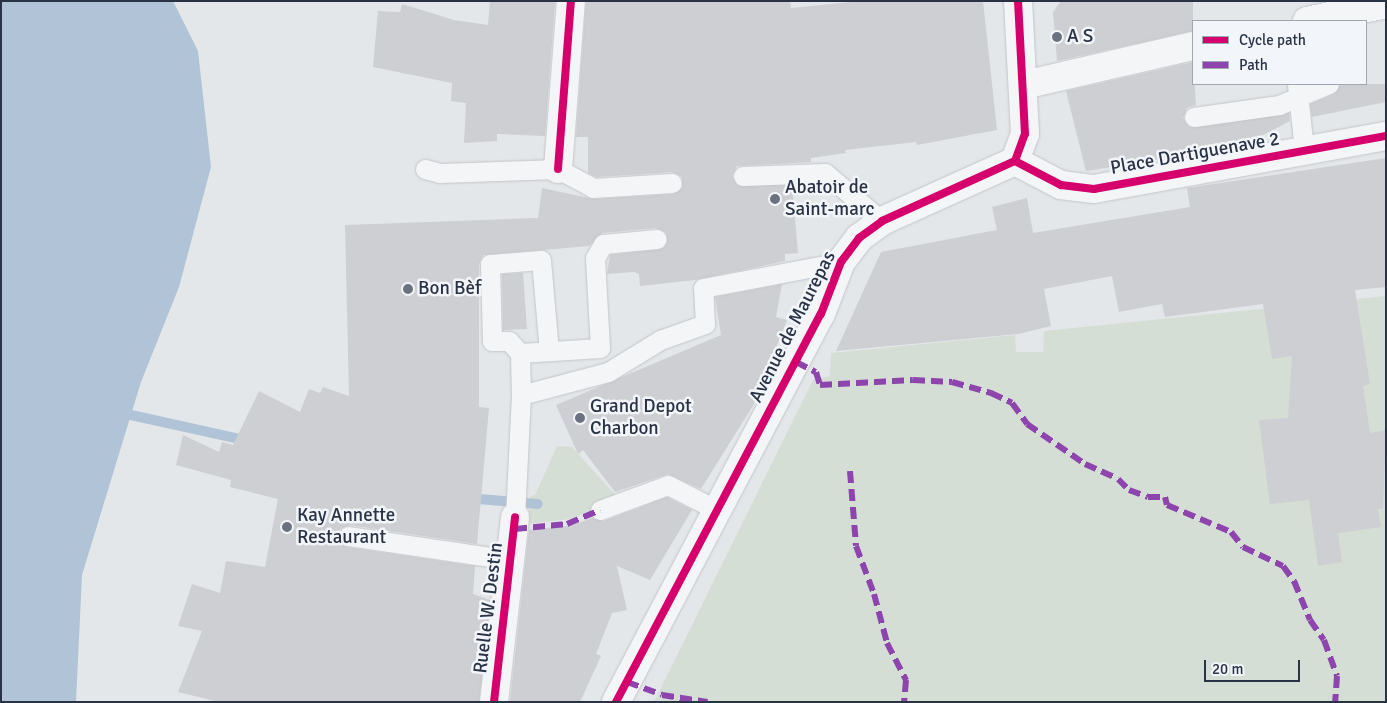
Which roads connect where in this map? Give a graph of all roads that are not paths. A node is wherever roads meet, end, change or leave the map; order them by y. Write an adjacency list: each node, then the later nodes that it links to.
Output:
1 (571, 1): 14 (street)
2 (1018, 1): 6 (street)
3 (1386, 4): 4 (street)
4 (1312, 20)
5 (1192, 46): 6 (street)
6 (1024, 85): 12 (street)
7 (1325, 85): 8 (lane)
8 (1298, 91): 9 (lane); 11 (lane)
9 (1194, 117)
10 (1386, 136): 11 (street, Place Dartiguenave 2)
11 (1304, 150): 12 (street, Place Dartiguenave 2)
12 (1015, 160): 17 (street, Avenue de Maurepas)
13 (426, 169): 14 (lane)
14 (558, 169): 16 (lane)
15 (743, 176): 17 (lane)
16 (672, 183)
17 (882, 222): 19 (street, Avenue de Maurepas)
18 (657, 239): 20 (lane)
19 (841, 262): 22 (lane); 25 (street, Avenue de Maurepas)
20 (549, 351): 21 (lane); 21 (lane)
21 (520, 353): 22 (lane, Ruelle W. Destin)
22 (521, 395): 23 (lane, Ruelle W. Destin)
23 (516, 506): 27 (street, Ruelle W. Destin)
24 (600, 510): 25 (lane)
25 (717, 510): 29 (street, Avenue de Maurepas)
26 (348, 536): 27 (lane)
27 (511, 560): 28 (street, Ruelle W. Destin)
28 (494, 702)
29 (616, 702)

